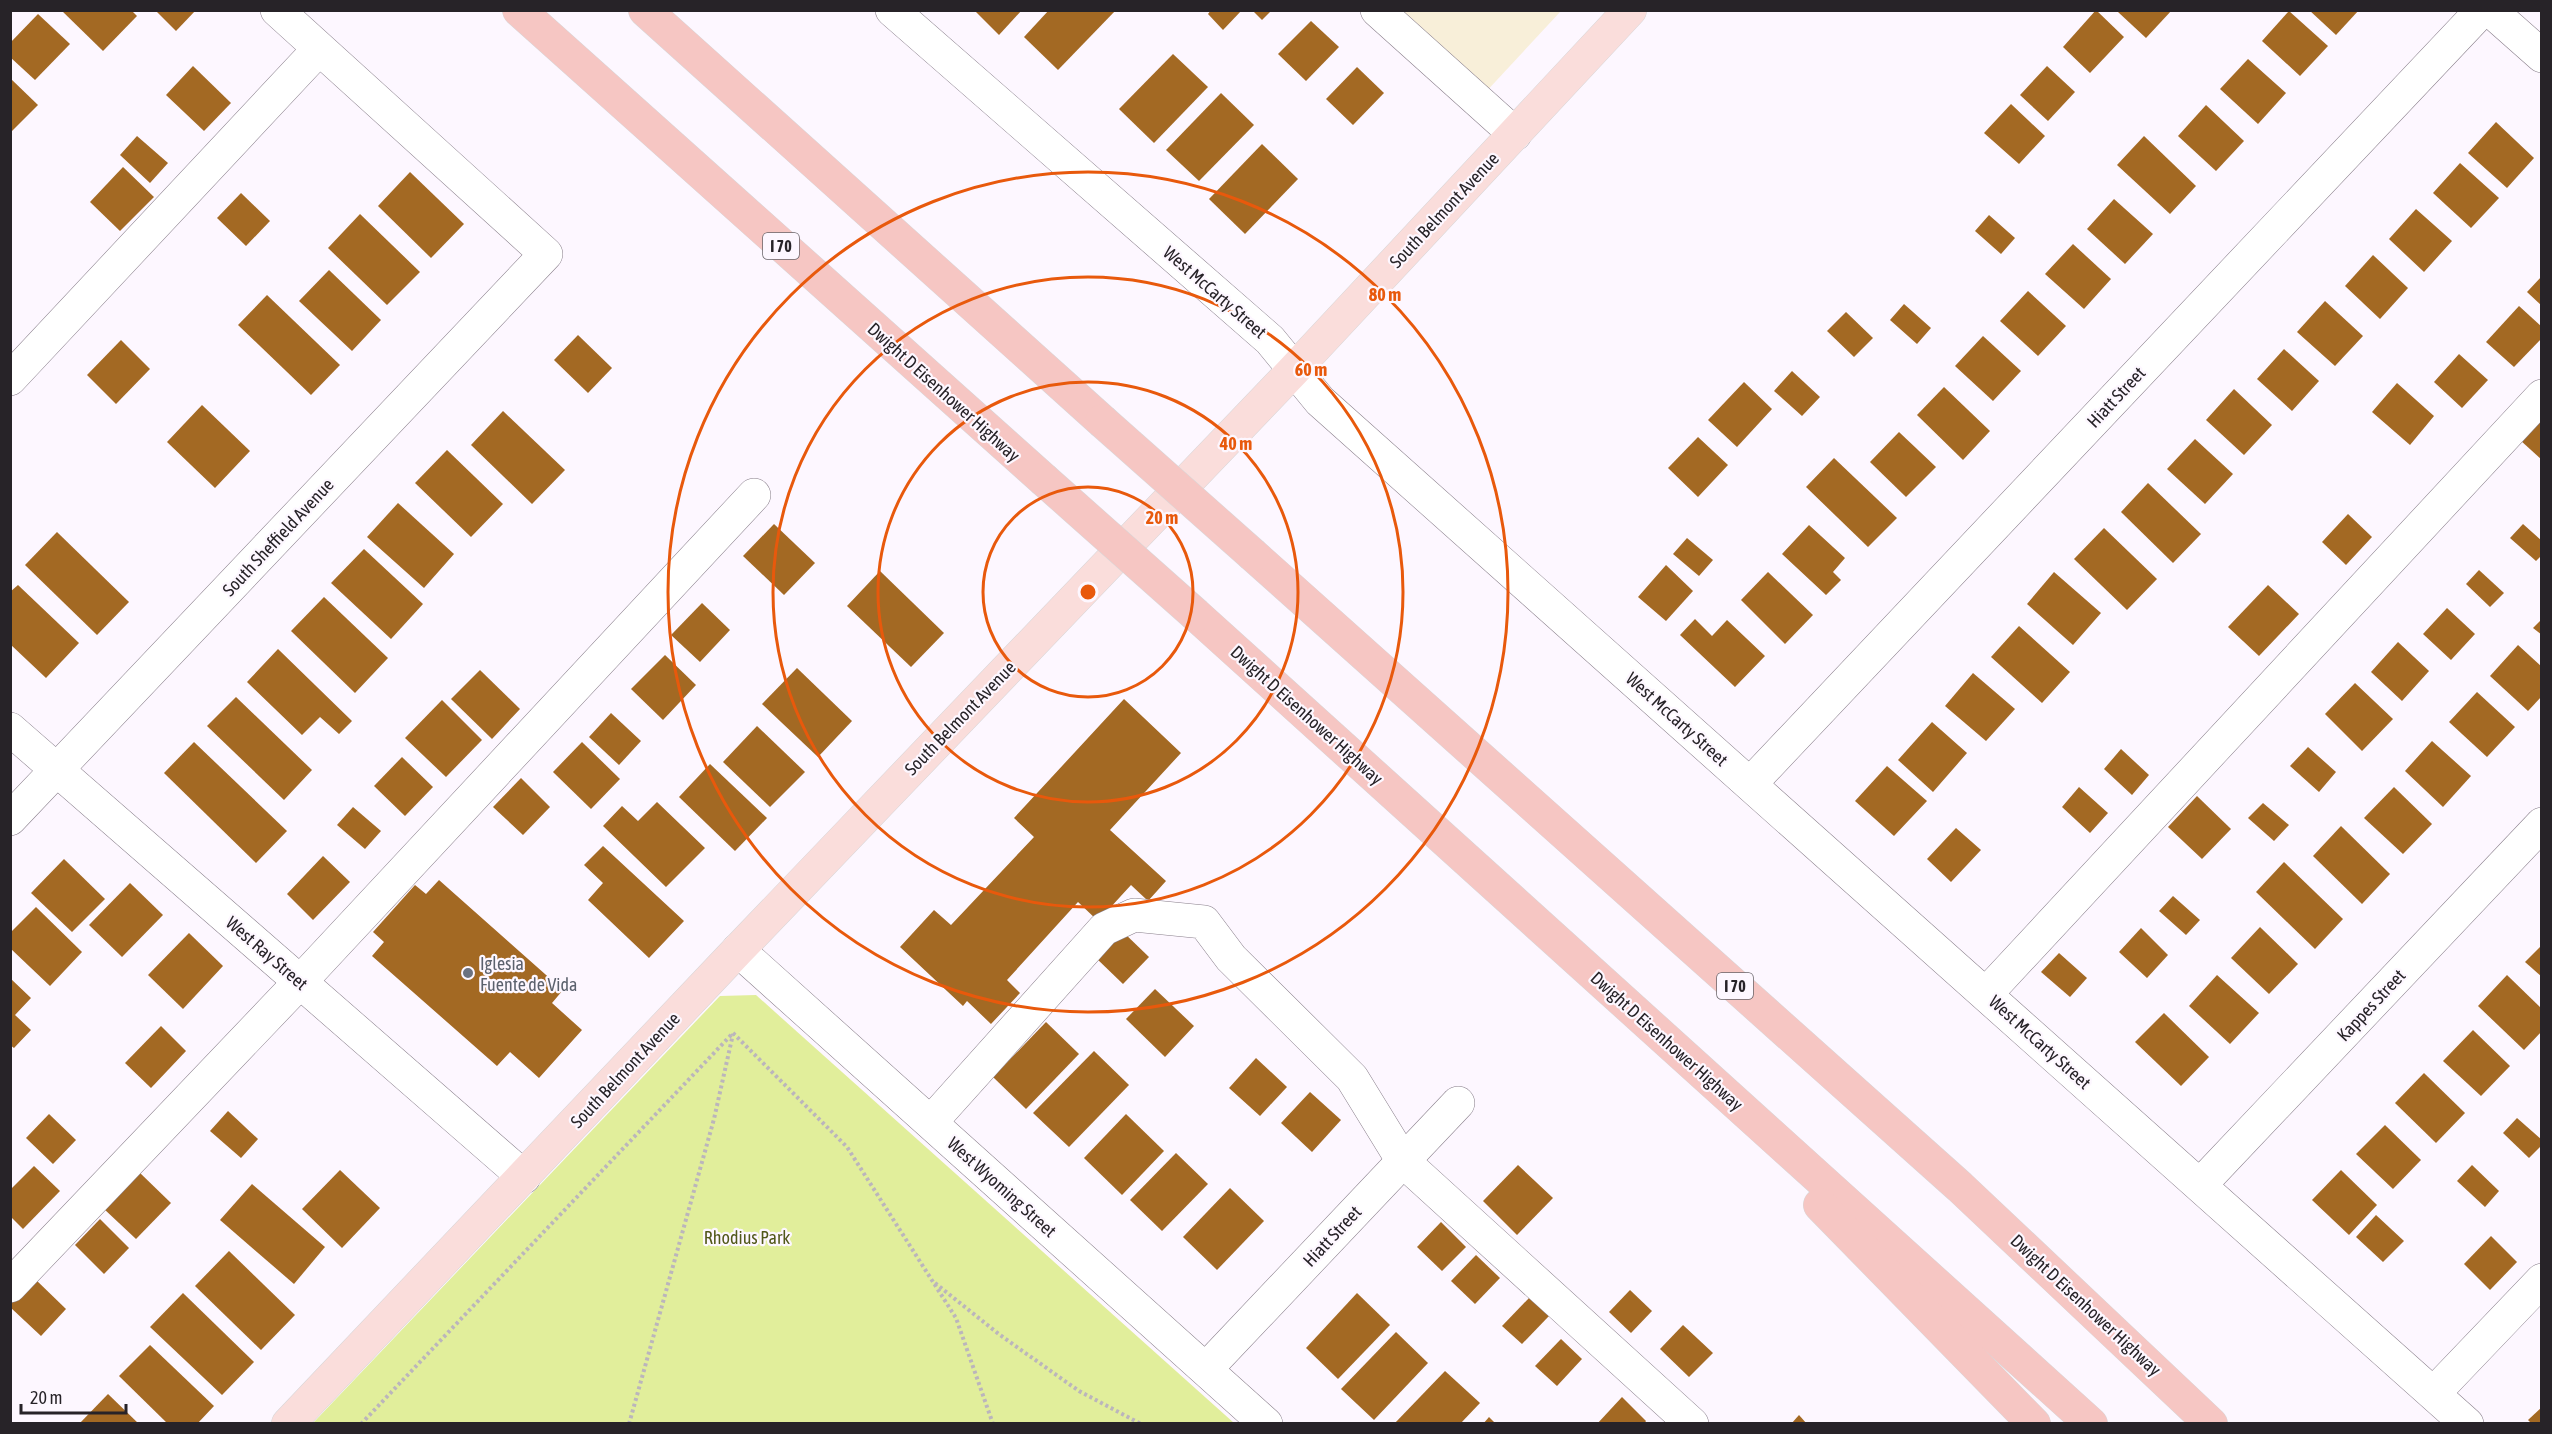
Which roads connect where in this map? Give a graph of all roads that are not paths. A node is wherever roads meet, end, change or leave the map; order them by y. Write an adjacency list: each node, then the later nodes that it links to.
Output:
1 (277, 10): 9 (street)
2 (519, 10): 22 (highway, Dwight D Eisenhower Highway / I 70, bridge)
3 (645, 10): 39 (highway, Dwight D Eisenhower Highway / I 70, bridge)
4 (892, 10): 12 (street, West McCarty Street)
5 (1377, 10): 11 (street)
6 (1630, 10): 11 (main road, South Belmont Avenue)
7 (2482, 10): 18 (street, Hiatt Street)
8 (2490, 10): 10 (street)
9 (319, 49): 13 (street); 17 (street, South Sheffield Avenue)
10 (2541, 56)
11 (1515, 134): 12 (main road, South Belmont Avenue)
12 (1293, 371): 18 (street, West McCarty Street); 21 (main road, South Belmont Avenue)
13 (10, 379)
14 (2541, 396): 24 (street)
15 (754, 495): 23 (street)
16 (10, 729): 17 (street, West Ray Street)
17 (57, 770): 19 (street, South Sheffield Avenue); 23 (street, West Ray Street)
18 (1750, 784): 24 (street, West McCarty Street)
19 (10, 819)
20 (2541, 824): 29 (street, Kappes Street)
21 (738, 950): 26 (street, West Wyoming Street); 28 (main road, South Belmont Avenue)
22 (1587, 969): 37 (highway); 38 (highway, Dwight D Eisenhower Highway / I 70)
23 (300, 982): 28 (street, West Ray Street); 31 (street)
24 (1986, 994): 29 (street, West McCarty Street)
25 (1458, 1103): 27 (street, Hiatt Street)
26 (931, 1122): 27 (street); 32 (street, West Wyoming Street)
27 (1403, 1161): 32 (street, Hiatt Street); 36 (street)
28 (524, 1177): 34 (main road, South Belmont Avenue)
29 (2200, 1185): 33 (street, West McCarty Street)
30 (2541, 1280): 33 (street)
31 (10, 1286)
32 (1206, 1369): 35 (street, West Wyoming Street)
33 (2434, 1394): 40 (street, West McCarty Street)
34 (288, 1424)
35 (1266, 1424)
36 (1692, 1424)
37 (2034, 1424)
38 (2091, 1424)
39 (2211, 1424)
40 (2467, 1424)

